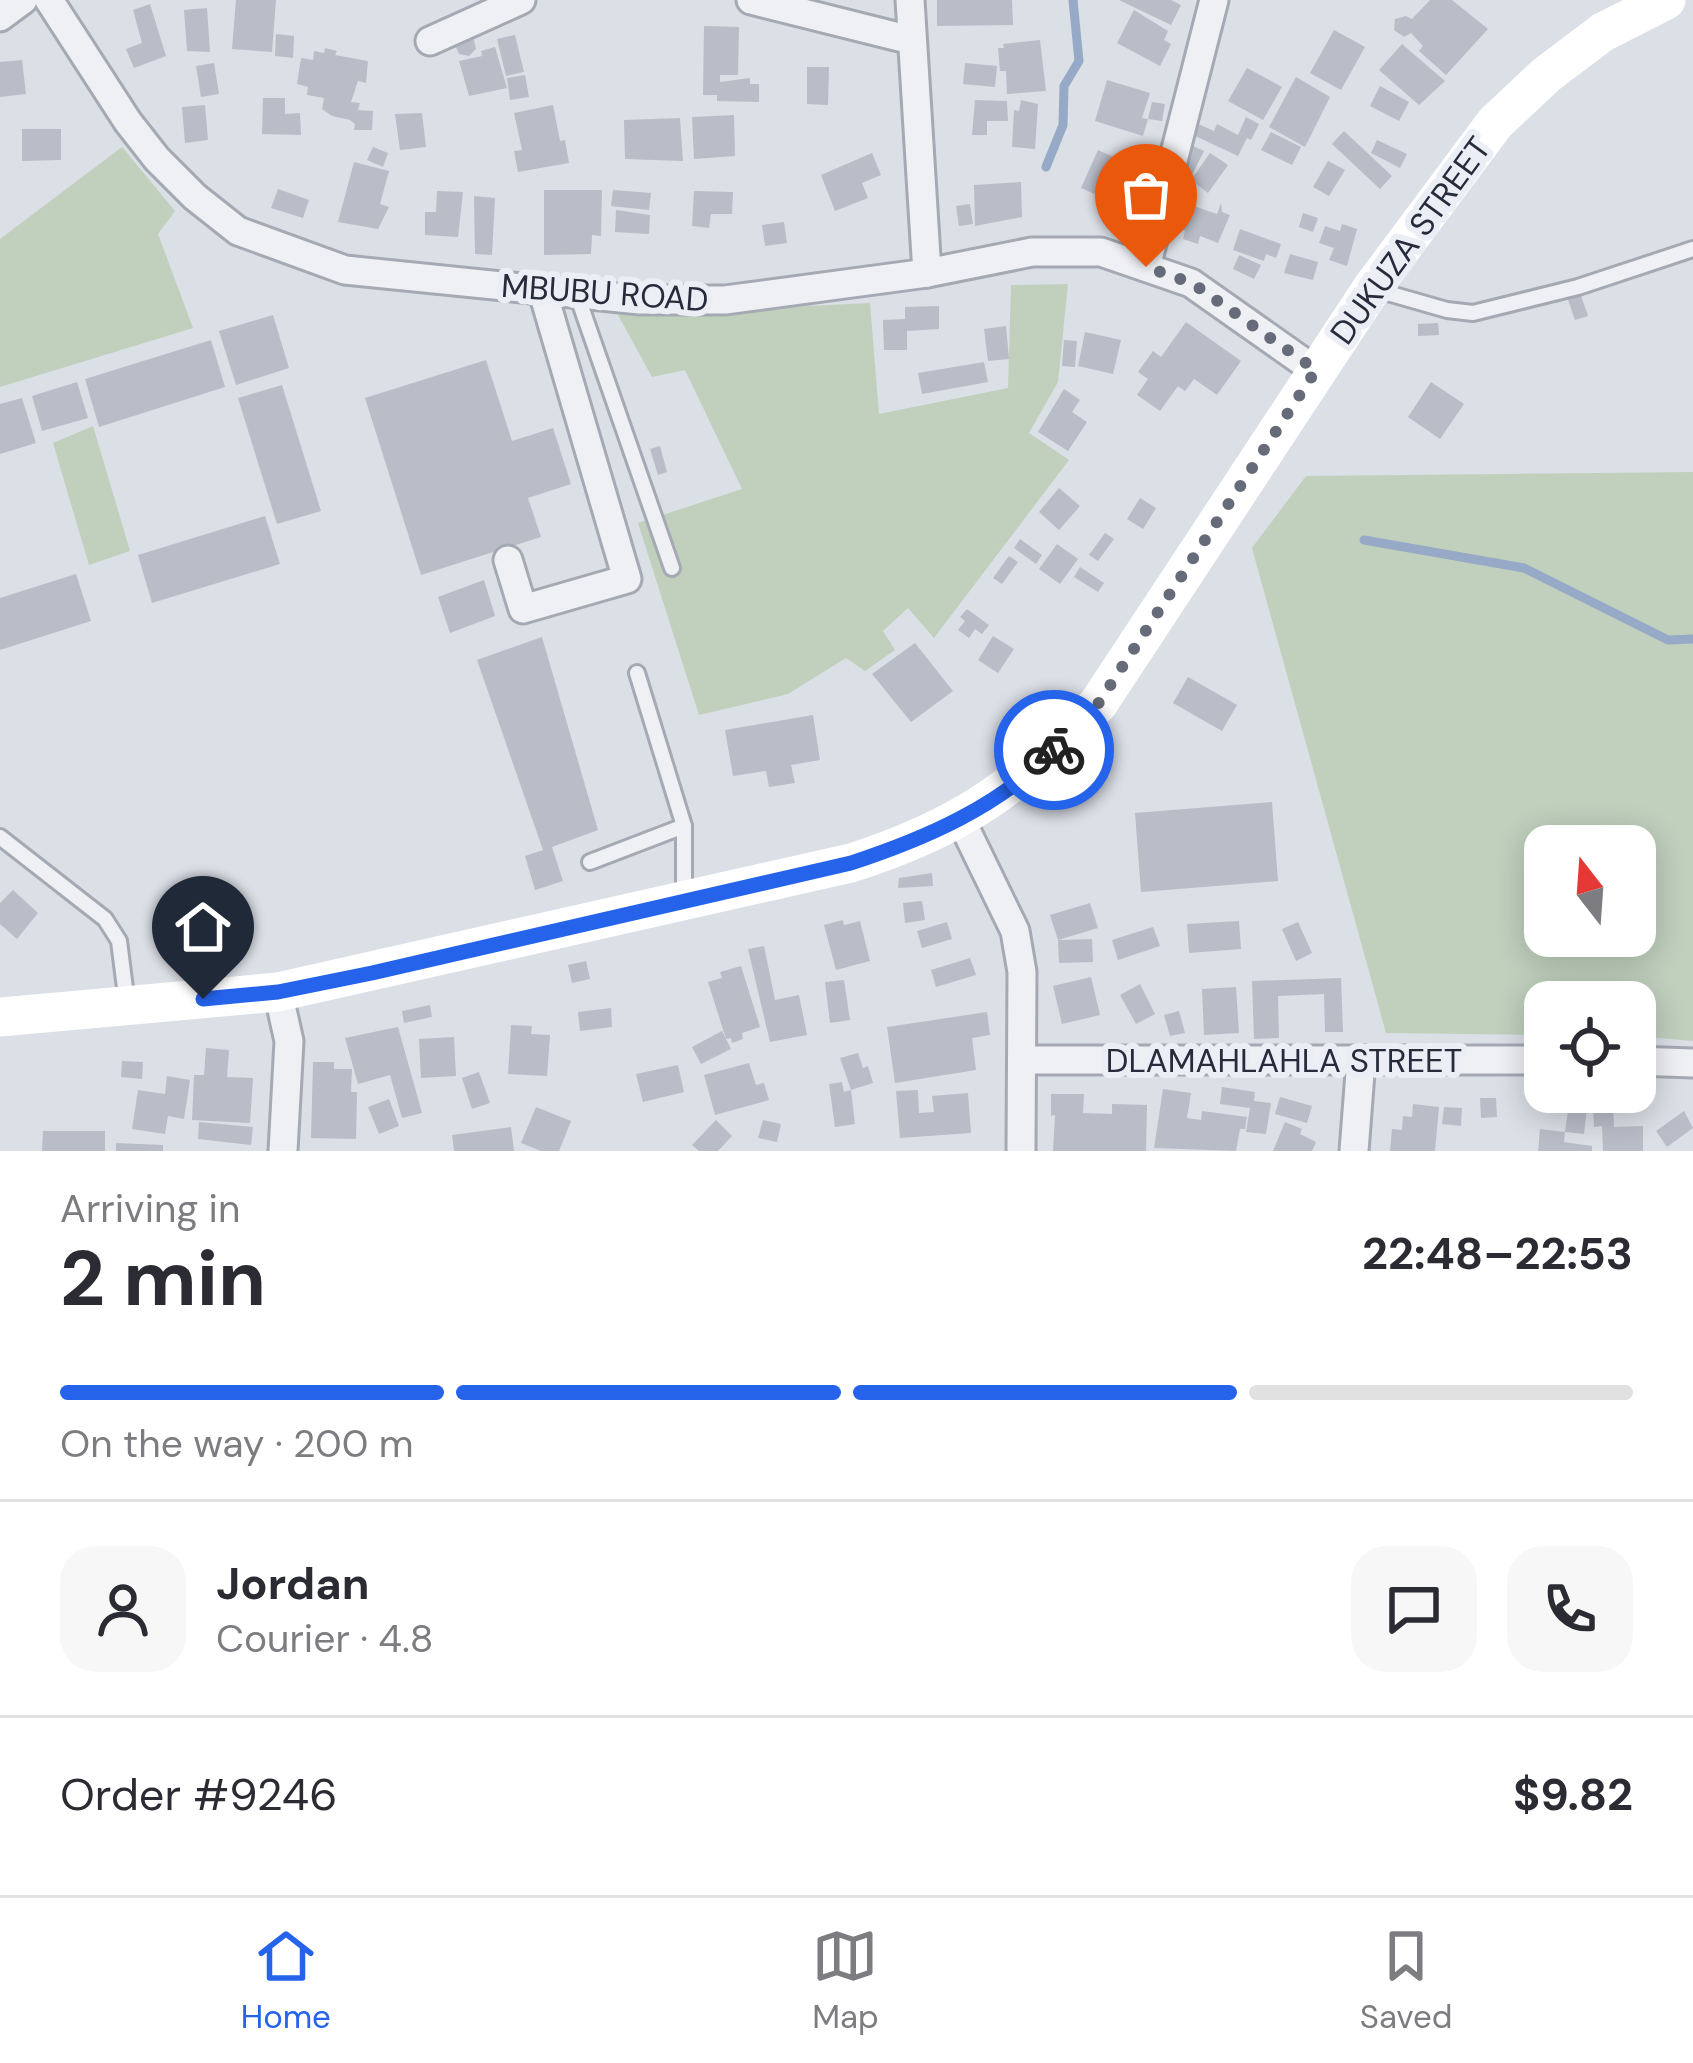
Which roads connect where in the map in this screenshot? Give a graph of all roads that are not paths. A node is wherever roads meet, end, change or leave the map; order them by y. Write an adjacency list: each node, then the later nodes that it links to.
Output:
1 (22, 0): 8 (street)
2 (49, 0): 15 (street, MBUBU ROAD)
3 (520, 0): 10 (street)
4 (755, 0): 9 (street)
5 (910, 0): 9 (street)
6 (1214, 0): 12 (street)
7 (1666, 0): 14 (main road, DUKUZA STREET)
8 (0, 17)
9 (911, 40): 13 (street)
10 (430, 41)
11 (1693, 249): 14 (lane)
12 (1146, 267): 13 (street, MBUBU ROAD); 17 (street, MBUBU ROAD)
13 (928, 273): 16 (street, MBUBU ROAD)
14 (1372, 288): 17 (main road, DUKUZA STREET)
15 (542, 289): 16 (street, MBUBU ROAD); 18 (street)
16 (576, 292): 19 (lane)
17 (1316, 370): 21 (main road, DUKUZA STREET)
18 (508, 560)
19 (672, 568)
20 (637, 673): 22 (lane)
21 (961, 820): 25 (main road, DUKUZA STREET); 29 (street)
22 (684, 826): 24 (lane); 25 (lane)
23 (0, 837): 27 (lane)
24 (590, 862)
25 (684, 904): 26 (main road, DUKUZA STREET)
26 (278, 992): 27 (main road, DUKUZA STREET); 34 (street)
27 (128, 1007): 28 (main road, DUKUZA STREET)
28 (0, 1017)
29 (1023, 1060): 30 (street, DLAMAHLAHLA STREET); 35 (street)
30 (1361, 1060): 31 (street, DLAMAHLAHLA STREET); 36 (street)
31 (1524, 1060)
32 (1656, 1062): 33 (street)
33 (1693, 1063)
34 (283, 1151)
35 (1022, 1151)
36 (1354, 1151)

